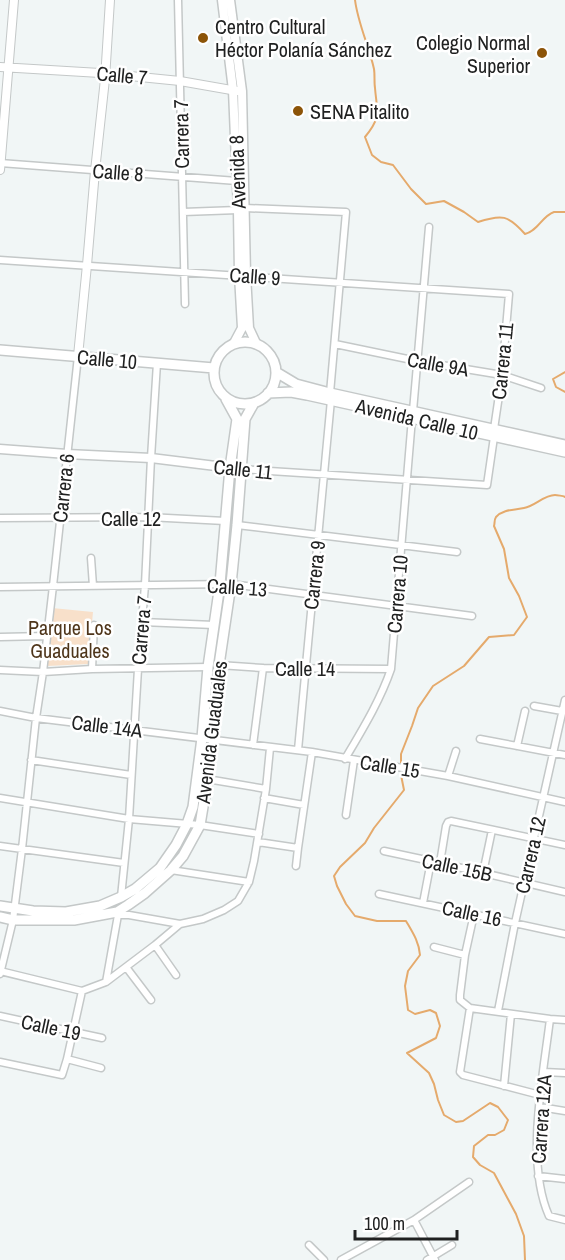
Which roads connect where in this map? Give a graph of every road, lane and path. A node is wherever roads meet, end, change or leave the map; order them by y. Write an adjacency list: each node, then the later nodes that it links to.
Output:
1 (14, 0): 7 (street)
2 (110, 0): 8 (street, Carrera 6)
3 (178, 0): 9 (street, Carrera 7)
4 (222, 0): 10 (main road, Avenida 8)
5 (230, 0): 10 (main road, Avenida 8)
6 (0, 67): 7 (street, Calle 7)
7 (9, 68): 8 (street, Calle 7); 11 (street)
8 (106, 74): 9 (street, Calle 7); 13 (street, Carrera 6)
9 (180, 81): 10 (street, Calle 7); 14 (street, Carrera 7)
10 (238, 91): 15 (main road, Avenida 8); 16 (main road, Avenida 8)
11 (0, 163): 12 (street); 13 (street, Calle 8)
12 (0, 170)
13 (95, 171): 14 (street, Calle 8); 20 (street, Carrera 6)
14 (182, 177): 15 (street, Calle 8); 17 (street, Carrera 7)
15 (237, 182): 16 (main road, Avenida 8)
16 (242, 209): 17 (street); 22 (main road, Avenida 8); 23 (street, Carrera 9)
17 (183, 212): 21 (street, Carrera 7)
18 (429, 227): 24 (street, Carrera 10)
19 (0, 260): 20 (street, Calle 9)
20 (87, 265): 21 (street, Calle 9); 31 (street, Carrera 6)
21 (184, 272): 22 (street, Calle 9); 26 (street, Carrera 7)
22 (243, 275): 23 (street, Calle 9); 27 (main road, Avenida 8); 28 (main road, Avenida 8)
23 (340, 282): 24 (street, Calle 9); 29 (street, Carrera 9)
24 (424, 288): 25 (street, Calle 9); 32 (street, Carrera 10)
25 (509, 294): 36 (street, Carrera 11)
26 (185, 304)
27 (234, 343): 28 (main road); 34 (main road)
28 (256, 344): 35 (main road)
29 (335, 345): 32 (street, Calle 9A); 39 (street, Carrera 9)
30 (0, 350): 31 (main road, Calle 10)
31 (78, 356): 33 (main road, Calle 10); 47 (street, Carrera 6)
32 (417, 361): 36 (street, Calle 9A); 42 (street, Carrera 10)
33 (157, 363): 34 (main road, Calle 10); 48 (street, Carrera 7)
34 (214, 368): 40 (main road)
35 (276, 372): 38 (main road); 39 (main road, Avenida Calle 10)
36 (502, 375): 37 (street, Calle 9A); 43 (street, Carrera 11)
37 (541, 388)
38 (268, 393): 39 (main road, Avenida Calle 10); 41 (main road)
39 (331, 396): 42 (main road, Avenida Calle 10); 51 (street, Carrera 9)
40 (226, 399): 41 (main road); 49 (main road, Avenida Guaduales)
41 (254, 403): 50 (main road, Avenida Guaduales)
42 (413, 415): 43 (main road, Avenida Calle 10); 52 (street, Carrera 10)
43 (494, 433): 44 (main road, Avenida Calle 10); 46 (main road, Avenida Calle 10); 53 (street, Carrera 11)
44 (565, 445)
45 (0, 449): 47 (main road, Calle 11)
46 (565, 452)
47 (67, 454): 48 (main road, Calle 11); 56 (street, Carrera 6)
48 (151, 458): 49 (main road, Calle 11); 54 (street, Carrera 7)
49 (230, 468): 50 (main road, Calle 11); 57 (main road, Avenida Guaduales)
50 (240, 469): 51 (street, Calle 11); 58 (main road, Avenida Guaduales)
51 (324, 476): 52 (street, Calle 11); 59 (street, Carrera 9)
52 (407, 479): 53 (street, Calle 11); 60 (street, Carrera 10)
53 (487, 485)
54 (148, 517): 56 (street, Calle 12); 57 (street, Calle 12); 65 (street, Carrera 7)
55 (0, 518): 56 (street, Calle 12)
56 (59, 518): 66 (street, Carrera 6)
57 (225, 521): 63 (main road, Avenida Guaduales)
58 (237, 525): 59 (street); 64 (main road, Avenida Guaduales)
59 (318, 535): 60 (street); 69 (street, Carrera 9)
60 (401, 546): 61 (street); 70 (street, Carrera 10)
61 (457, 552)
62 (91, 558): 67 (street)
63 (220, 584): 64 (street, Calle 13); 65 (street, Calle 13); 74 (main road, Avenida Guaduales)
64 (231, 584): 69 (street, Calle 13); 77 (main road, Avenida Guaduales)
65 (145, 585): 67 (street, Calle 13); 72 (street, Carrera 7)
66 (53, 586): 67 (street, Calle 13); 68 (street, Calle 13); 75 (street, Carrera 6)
67 (93, 586)
68 (0, 587)
69 (312, 595): 70 (street, Calle 13); 79 (street, Carrera 9)
70 (395, 606): 71 (street, Calle 13); 83 (street, Carrera 10)
71 (472, 616)
72 (141, 622): 74 (street); 82 (street, Carrera 7)
73 (94, 625): 81 (street)
74 (214, 625): 78 (main road, Avenida Guaduales)
75 (46, 636): 76 (street); 85 (street, Carrera 6)
76 (0, 637)
77 (219, 665): 80 (street, Calle 14); 95 (main road, Avenida Guaduales)
78 (208, 667): 82 (street); 93 (main road, Avenida Guaduales)
79 (306, 667): 80 (street, Calle 14); 83 (street, Calle 14); 99 (street, Carrera 9)
80 (263, 668): 96 (street)
81 (92, 669): 82 (street); 85 (street)
82 (138, 669): 92 (street, Carrera 7)
83 (391, 669): 104 (street, Carrera 10)
84 (0, 670): 85 (street)
85 (43, 672): 91 (street, Carrera 6)
86 (565, 700): 90 (street, Carrera 12)
87 (534, 706): 90 (street)
88 (0, 711): 91 (street, Calle 14A)
89 (525, 711): 97 (street)
90 (562, 711): 102 (street, Carrera 12)
91 (36, 718): 92 (street, Calle 14A); 105 (street, Carrera 6)
92 (134, 730): 93 (street, Calle 14A); 107 (street, Carrera 7)
93 (202, 738): 95 (street, Calle 14A); 119 (main road, Avenida Guaduales)
94 (480, 739): 97 (street)
95 (214, 740): 96 (street, Calle 15); 109 (main road, Avenida Guaduales)
96 (254, 745): 98 (street, Calle 15)
97 (517, 746): 102 (street)
98 (270, 748): 99 (street, Calle 15); 110 (street)
99 (298, 750): 101 (street, Calle 15)
100 (456, 751): 108 (street)
101 (312, 752): 104 (street, Calle 15); 116 (street)
102 (554, 752): 103 (street); 111 (street, Carrera 12)
103 (565, 755)
104 (345, 759): 106 (street, Calle 15)
105 (31, 760): 107 (street); 114 (street, Carrera 6)
106 (354, 760): 108 (street, Calle 15); 117 (street)
107 (131, 775): 118 (street, Carrera 7)
108 (448, 776): 111 (street, Calle 15)
109 (207, 779): 110 (street); 120 (main road, Avenida Guaduales)
110 (266, 789): 113 (street)
111 (543, 797): 115 (street, Calle 15); 123 (street, Carrera 12)
112 (0, 798): 114 (street)
113 (264, 798): 116 (street); 122 (street)
114 (26, 802): 118 (street); 128 (street, Carrera 6)
115 (565, 802)
116 (304, 805): 127 (street)
117 (346, 815)
118 (129, 819): 119 (street); 132 (street, Carrera 7)
119 (187, 824): 120 (street); 140 (main road, Avenida Guaduales)
120 (200, 825): 122 (street); 134 (main road, Avenida Guaduales)
121 (492, 830): 123 (street); 131 (street); 135 (street)
122 (259, 834): 124 (street)
123 (533, 839): 125 (street); 136 (street, Carrera 12)
124 (258, 842): 127 (street); 137 (street)
125 (565, 845)
126 (0, 846): 128 (street)
127 (298, 848): 133 (street)
128 (22, 849): 132 (street); 143 (street, Carrera 6)
129 (384, 851): 130 (street, Calle 15B)
130 (431, 861): 131 (street, Calle 15B); 141 (street)
131 (440, 862): 135 (street, Calle 15B)
132 (124, 863): 140 (street, Carrera 7)
133 (297, 866)
134 (171, 870): 137 (street); 144 (main road, Avenida Guaduales)
135 (483, 873): 136 (street, Calle 15B)
136 (524, 881): 138 (street, Calle 15B); 148 (street, Carrera 12)
137 (249, 882): 149 (street)
138 (565, 892)
139 (379, 894): 141 (street, Calle 16)
140 (121, 897): 143 (main road, Avenida Guaduales)
141 (423, 903): 145 (street, Calle 16)
142 (0, 906): 143 (main road, Avenida Guaduales)
143 (14, 909): 147 (street, Carrera 6)
144 (117, 913): 147 (main road, Avenida Guaduales); 149 (street); 157 (street)
145 (474, 914): 148 (street, Calle 16); 153 (street)
146 (0, 917): 147 (main road, Avenida Guaduales)
147 (13, 920): 155 (street, Carrera 6)
148 (515, 923): 150 (street, Calle 16); 161 (street, Carrera 12)
149 (180, 924): 151 (street)
150 (565, 934)
151 (155, 945): 154 (street); 156 (street)
152 (434, 947): 153 (street)
153 (465, 954): 160 (street)
154 (126, 967): 157 (street); 159 (street)
155 (0, 972): 158 (street)
156 (176, 975)
157 (106, 982): 158 (street)
158 (82, 991): 166 (street)
159 (151, 1000)
160 (470, 1008): 161 (street); 173 (street)
161 (498, 1011): 162 (street)
162 (511, 1014): 164 (street); 173 (street)
163 (0, 1016): 166 (street, Calle 19)
164 (550, 1019): 165 (street); 171 (street, Carrera 12A)
165 (565, 1020)
166 (73, 1032): 167 (street, Calle 19); 168 (street)
167 (102, 1038)
168 (67, 1059): 169 (street); 170 (street)
169 (0, 1062)
170 (101, 1068)
171 (544, 1072): 172 (street); 174 (street, Carrera 12A)
172 (565, 1073)
173 (504, 1086): 174 (street)
174 (540, 1095): 175 (street, Carrera 12A)
175 (540, 1107): 176 (street); 177 (street, Carrera 12A)
176 (565, 1111)
177 (538, 1176): 178 (street); 181 (street, Carrera 12A)
178 (565, 1179)
179 (468, 1182): 180 (street)
180 (414, 1220): 184 (street); 186 (street)
181 (565, 1220)
182 (309, 1245): 185 (street)
183 (452, 1245): 184 (street)
184 (432, 1259)
185 (324, 1260)
186 (341, 1260)

